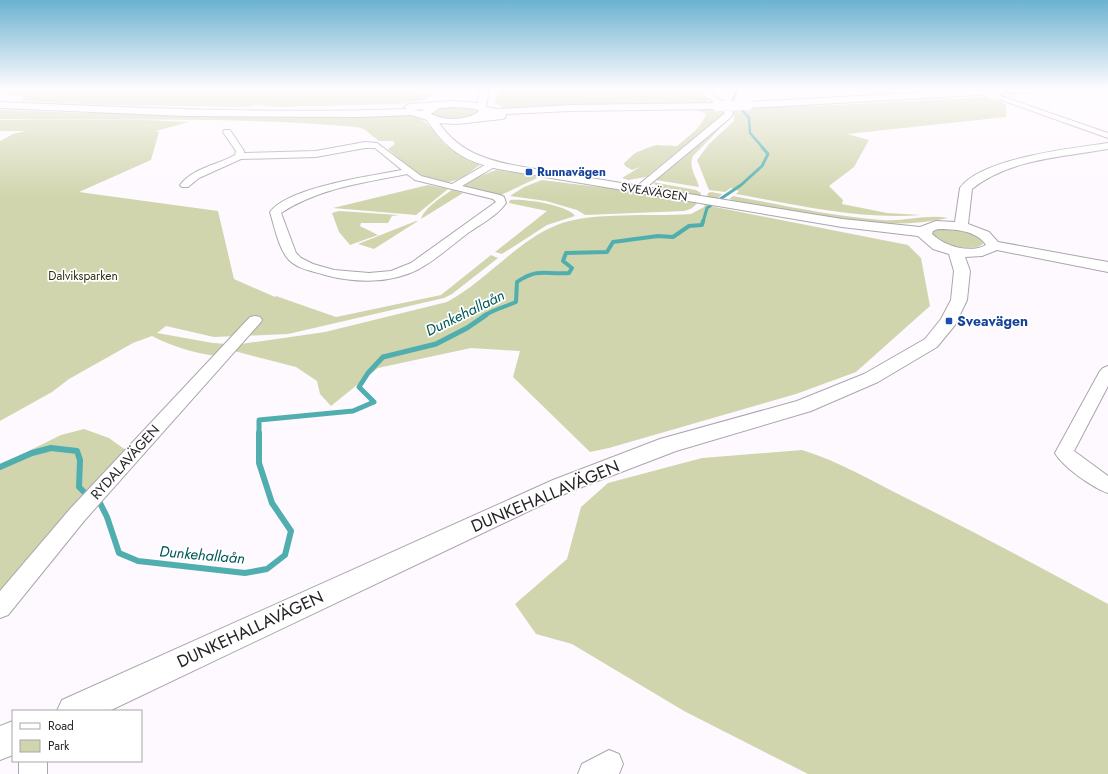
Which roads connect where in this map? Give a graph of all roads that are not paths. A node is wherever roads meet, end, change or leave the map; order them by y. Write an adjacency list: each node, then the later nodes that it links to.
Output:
1 (434, 125): 9 (street)
2 (456, 125): 9 (street)
3 (716, 125): 14 (street)
4 (1077, 125): 6 (street, bridge)
5 (227, 132): 8 (street)
6 (1108, 136)
7 (1108, 146): 15 (street)
8 (239, 156): 11 (street); 12 (street)
9 (480, 161): 10 (street, SVEAVÄGEN)
10 (493, 164): 13 (street); 14 (street, SVEAVÄGEN)
11 (409, 171): 13 (street); 13 (street)
12 (185, 185)
13 (453, 187)
14 (639, 189): 16 (street, SVEAVÄGEN)
15 (960, 226): 16 (street); 17 (street)
16 (924, 232): 18 (street)
17 (993, 246): 18 (street); 19 (street)
18 (955, 250): 24 (street, DUNKEHALLAVÄGEN)
19 (1108, 267)
20 (255, 320): 23 (street, RYDALAVÄGEN)
21 (1108, 371): 22 (street)
22 (1108, 486)
23 (0, 608)
24 (75, 710)
25 (12, 738): 26 (street)
26 (0, 743)
27 (33, 762): 28 (street)
28 (33, 774)

